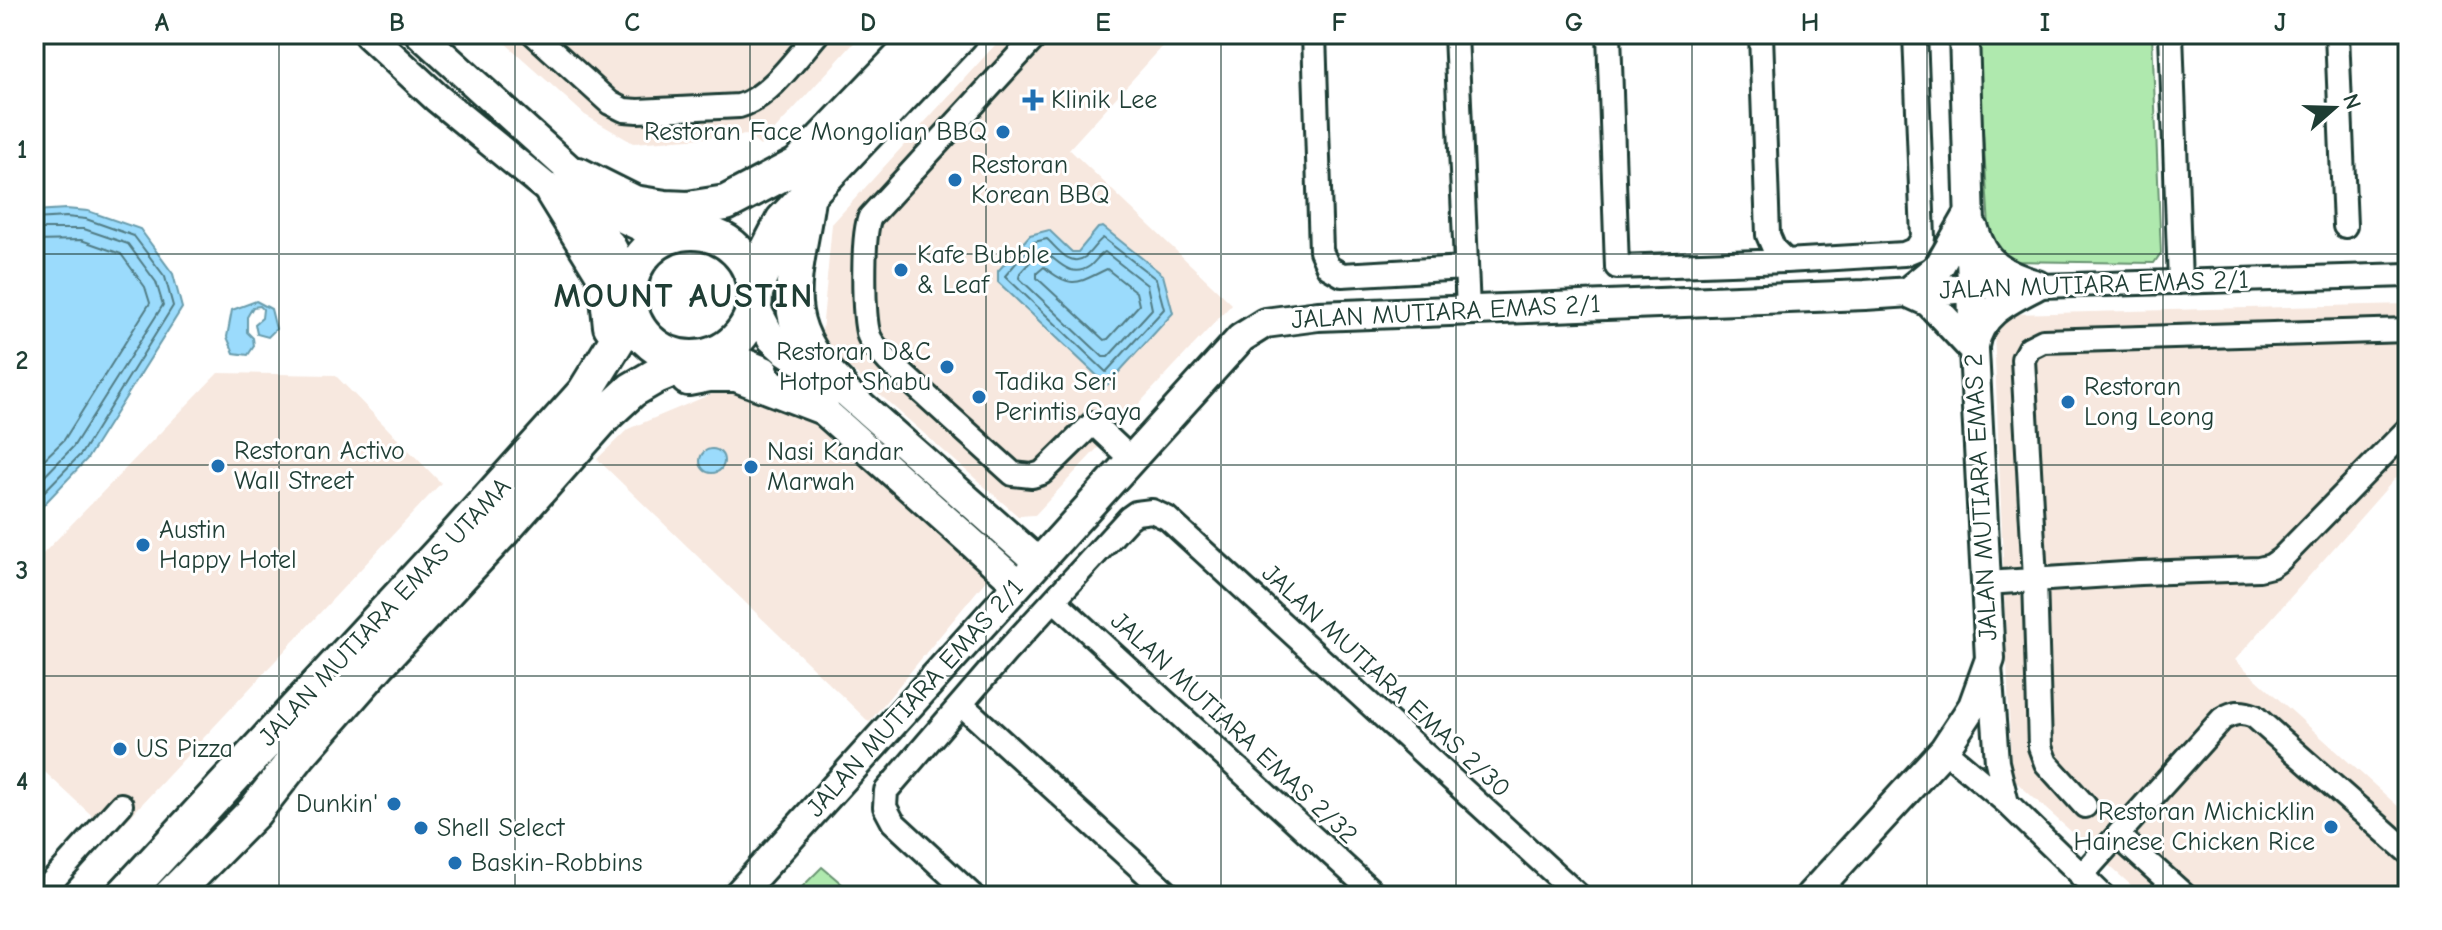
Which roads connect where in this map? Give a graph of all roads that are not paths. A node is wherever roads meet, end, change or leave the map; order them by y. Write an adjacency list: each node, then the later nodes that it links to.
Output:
1 (368, 34): 17 (street)
2 (420, 34): 17 (street)
3 (534, 34): 4 (street)
4 (817, 34)
5 (924, 34): 16 (main road)
6 (960, 34): 16 (main road)
7 (1038, 34): 38 (street)
8 (1314, 34): 22 (street)
9 (1456, 34): 22 (street)
10 (1609, 34): 21 (street)
11 (1761, 34): 21 (street)
12 (1915, 34): 21 (street)
13 (1964, 34): 18 (street, JALAN MUTIARA EMAS 2)
14 (2171, 34): 25 (street)
15 (2337, 34): 19 (street)
16 (798, 183): 17 (main road); 20 (main road); 29 (main road); 35 (main road)
17 (565, 184): 20 (street); 24 (street); 36 (main road)
18 (1970, 213): 26 (street); 27 (street, JALAN MUTIARA EMAS 2); 28 (street)
19 (2345, 226)
20 (687, 234): 24 (main road); 29 (main road)
21 (1786, 261)
22 (1465, 268): 30 (street)
23 (2408, 275): 25 (street, JALAN MUTIARA EMAS 2/1)
24 (630, 282): 31 (main road)
25 (2180, 282): 26 (street, JALAN MUTIARA EMAS 2/1)
26 (2037, 285): 27 (street, JALAN MUTIARA EMAS 2/1); 33 (street)
27 (1972, 288): 28 (street, JALAN MUTIARA EMAS 2/1); 33 (street, JALAN MUTIARA EMAS 2)
28 (1907, 292): 30 (street, JALAN MUTIARA EMAS 2/1); 33 (street)
29 (755, 299): 34 (main road); 35 (street)
30 (1468, 310): 38 (street, JALAN MUTIARA EMAS 2/1)
31 (632, 316): 34 (main road); 36 (main road, JALAN MUTIARA EMAS UTAMA)
32 (2408, 330): 40 (street)
33 (1974, 350): 41 (street, JALAN MUTIARA EMAS 2)
34 (708, 356): 35 (street); 36 (main road, JALAN MUTIARA EMAS UTAMA)
35 (829, 396): 36 (main road); 39 (street); 42 (street)
36 (595, 403): 54 (main road, JALAN MUTIARA EMAS UTAMA); 55 (main road, JALAN MUTIARA EMAS UTAMA)
37 (2408, 429): 40 (street)
38 (1131, 459): 39 (street, JALAN MUTIARA EMAS 2/1)
39 (1038, 562): 42 (street, JALAN MUTIARA EMAS 2/1)
40 (2035, 579): 41 (street); 49 (street)
41 (1987, 583): 44 (street, JALAN MUTIARA EMAS 2)
42 (1018, 584): 56 (street, JALAN MUTIARA EMAS 2/1)
43 (1054, 600): 45 (street); 59 (street, JALAN MUTIARA EMAS 2/32); 60 (street, JALAN MUTIARA EMAS 2/30)
44 (1990, 659): 46 (street, JALAN MUTIARA EMAS 2); 47 (street)
45 (961, 704): 57 (street); 58 (street)
46 (1944, 750): 47 (street); 61 (street, JALAN MUTIARA EMAS 2)
47 (2007, 803): 52 (street)
48 (121, 805): 53 (street)
49 (2085, 806)
50 (2118, 836): 51 (street); 52 (street); 63 (street)
51 (2408, 852)
52 (2081, 876): 62 (street)
53 (39, 896)
54 (123, 896)
55 (171, 896)
56 (737, 896)
57 (973, 896)
58 (1171, 896)
59 (1377, 896)
60 (1579, 896)
61 (1810, 896)
62 (2103, 896)
63 (2185, 896)

